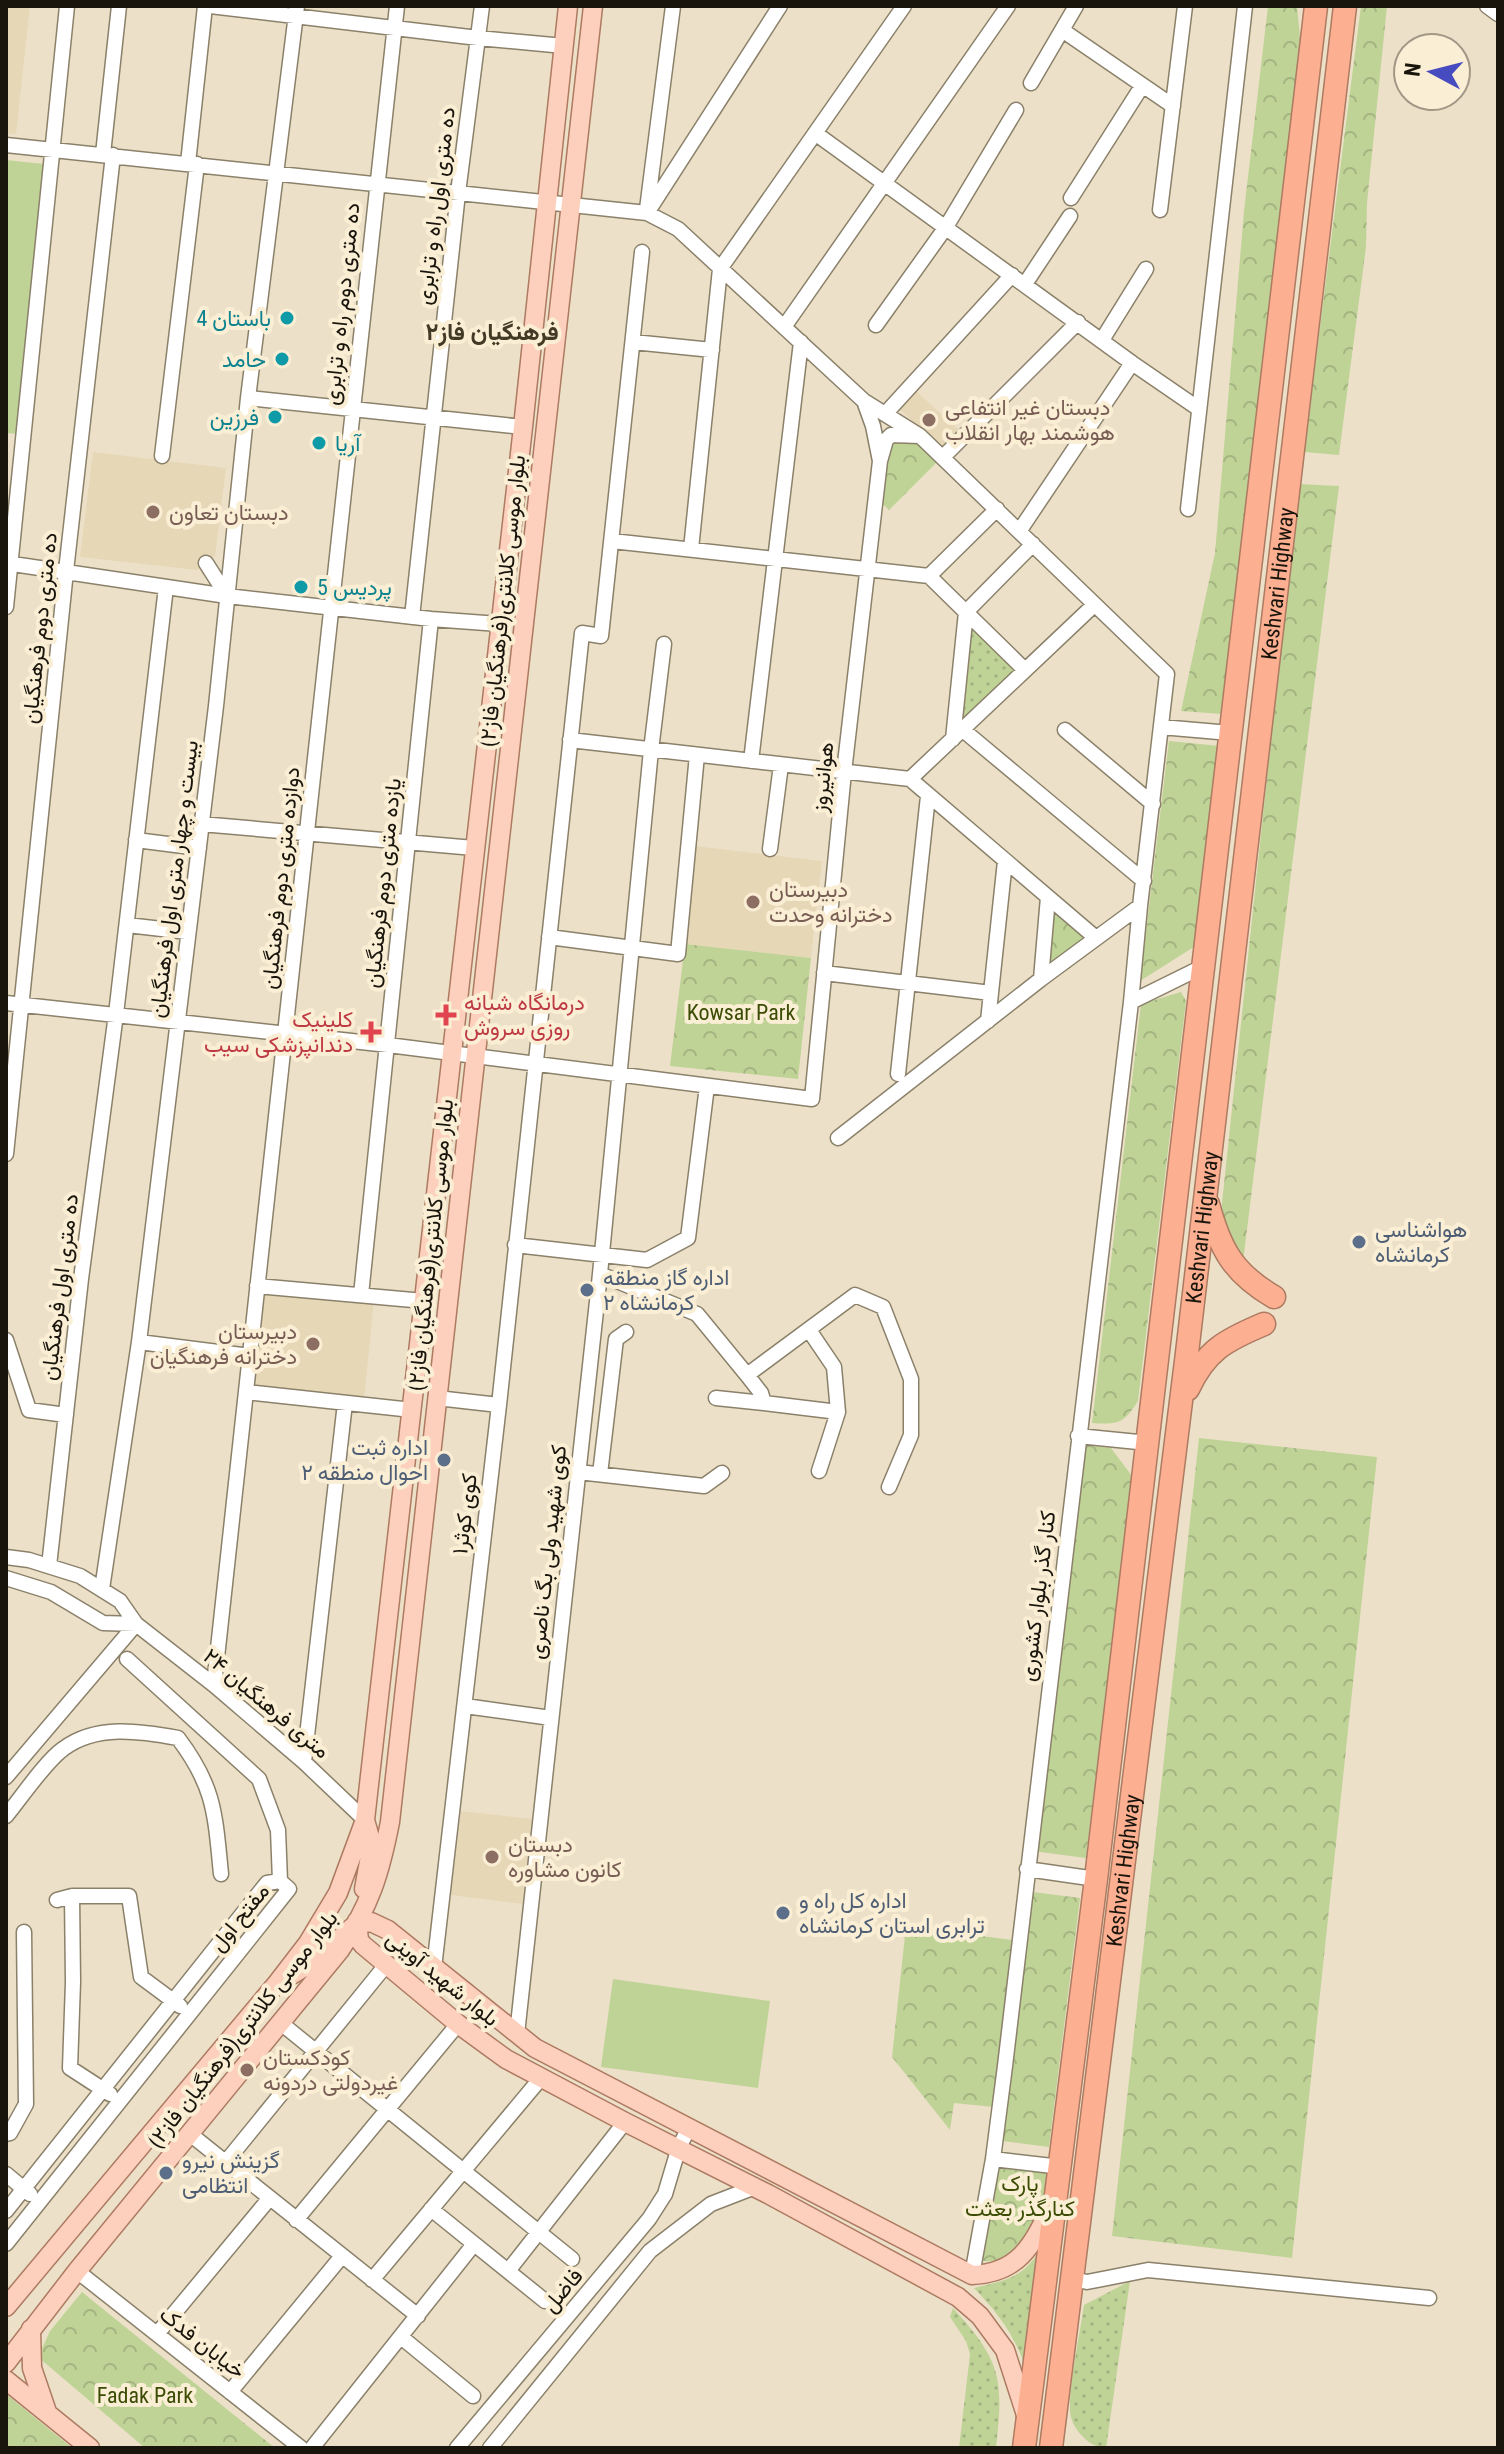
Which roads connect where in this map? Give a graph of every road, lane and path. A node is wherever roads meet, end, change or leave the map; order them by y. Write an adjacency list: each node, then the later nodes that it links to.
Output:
1 (67, 6): 32 (street)
2 (119, 6): 33 (street, ده متری دوم فرهنگیان)
3 (208, 6): 19 (street); 34 (street)
4 (397, 6): 21 (street, ده متری دوم راه و ترابری)
5 (482, 6): 24 (street, ده متری اول راه و ترابری)
6 (568, 6): 25 (main road, بلوار موسی کلانتری(فرهنگیان فاز۲))
7 (593, 6): 41 (main road, بلوار موسی کلانتری(فرهنگیان فاز۲))
8 (673, 6): 43 (street)
9 (780, 6): 43 (street)
10 (1008, 6): 36 (street)
11 (1076, 6): 22 (street)
12 (1185, 6): 28 (street)
13 (1245, 6): 61 (street)
14 (1306, 6): 23 (street)
15 (1316, 6): 23 (highway, Keshvari Highway)
16 (1345, 6): 142 (highway, Keshvari Highway)
17 (1487, 6): 20 (street)
18 (896, 9): 30 (street)
19 (297, 11): 21 (street); 35 (street, بیست و چهار متری اول فرهنگیان)
20 (1498, 14)
21 (394, 28): 24 (street); 37 (street, ده متری دوم راه و ترابری)
22 (1062, 30): 26 (street); 27 (street)
23 (1313, 31): 94 (highway, Keshvari Highway)
24 (478, 38): 25 (street); 38 (street, ده متری اول راه و ترابری)
25 (564, 46): 40 (main road, بلوار موسی کلانتری(فرهنگیان فاز۲))
26 (1031, 83)
27 (1142, 86): 28 (street); 39 (street)
28 (1173, 106): 42 (street)
29 (1016, 110): 45 (street)
30 (815, 133): 36 (street); 47 (street)
31 (6, 145): 32 (street)
32 (51, 149): 33 (street); 76 (street)
33 (108, 155): 34 (street); 79 (street, ده متری دوم فرهنگیان)
34 (193, 163): 35 (street); 66 (street)
35 (277, 172): 37 (street); 58 (street, بیست و چهار متری اول فرهنگیان)
36 (885, 183): 45 (street); 52 (street)
37 (376, 184): 38 (street); 60 (street, ده متری دوم راه و ترابری)
38 (458, 193): 40 (street); 63 (street, ده متری اول راه و ترابری)
39 (1071, 198)
40 (546, 204): 41 (street); 64 (main road, بلوار موسی کلانتری(فرهنگیان فاز۲))
41 (571, 206): 43 (street); 135 (main road, بلوار موسی کلانتری(فرهنگیان فاز۲))
42 (1160, 210)
43 (647, 213): 47 (street)
44 (1070, 216): 49 (street)
45 (946, 227): 49 (street); 51 (street)
46 (642, 252): 54 (street)
47 (720, 269): 52 (street); 56 (street)
48 (1146, 269): 53 (street)
49 (1018, 279): 50 (street); 62 (street)
50 (1078, 322): 53 (street); 67 (street)
51 (876, 325)
52 (784, 327): 55 (street)
53 (1102, 340): 57 (street)
54 (633, 342): 56 (street); 72 (street)
55 (801, 342): 59 (street); 75 (street)
56 (712, 350): 74 (street)
57 (1132, 363): 61 (street); 71 (street)
58 (248, 398): 60 (street); 82 (street, بیست و چهار متری اول فرهنگیان)
59 (864, 401): 62 (street); 68 (street)
60 (352, 409): 63 (street); 85 (street, ده متری دوم راه و ترابری)
61 (1199, 409): 70 (street)
62 (886, 413): 65 (street)
63 (433, 417): 64 (street); 87 (street, ده متری اول راه و ترابری)
64 (523, 427): 89 (main road, بلوار موسی کلانتری(فرهنگیان فاز۲))
65 (920, 436): 67 (street); 68 (street)
66 (162, 456)
67 (943, 457): 69 (street)
68 (880, 461): 78 (street, هوانیروز)
69 (997, 509): 71 (street); 80 (street)
70 (1188, 509)
71 (1020, 530): 73 (street)
72 (612, 541): 74 (street); 96 (street, کوی کوثر۱)
73 (1033, 544): 83 (street); 86 (street)
74 (691, 549): 75 (street)
75 (775, 559): 78 (street); 99 (street)
76 (8, 563): 79 (street); 84 (street)
77 (206, 563): 82 (street)
78 (867, 569): 80 (street); 101 (street, هوانیروز)
79 (66, 571): 81 (street); 128 (street, ده متری دوم فرهنگیان)
80 (929, 576): 86 (street)
81 (166, 587): 82 (street); 107 (street, ده متری اول فرهنگیان)
82 (227, 596): 85 (street); 105 (street, بیست و چهار متری اول فرهنگیان)
83 (1094, 605): 91 (street); 92 (street, کنار گذر بلوار کشوری)
84 (6, 607)
85 (333, 608): 87 (street); 106 (street, دوازده متری دوم فرهنگیان)
86 (966, 612): 91 (street); 95 (street)
87 (412, 617): 88 (street)
88 (431, 619): 89 (street); 108 (street, یازده متری دوم فرهنگیان)
89 (499, 624): 110 (main road, بلوار موسی کلانتری(فرهنگیان فاز۲))
90 (664, 644): 97 (street, کوی شهید ولی بگ ناصری)
91 (1025, 670): 95 (street)
92 (1161, 727): 94 (street); 104 (street, کنار گذر بلوار کشوری)
93 (1065, 730): 104 (street)
94 (1230, 733): 121 (highway, Keshvari Highway)
95 (958, 735): 102 (street); 113 (street)
96 (570, 740): 97 (street); 118 (street, کوی کوثر۱)
97 (651, 750): 98 (street); 120 (street, کوی شهید ولی بگ ناصری)
98 (697, 755): 99 (street); 120 (street)
99 (751, 761): 100 (street)
100 (781, 765): 101 (street); 111 (street)
101 (844, 772): 102 (street); 122 (street, هوانیروز)
102 (910, 779): 103 (street)
103 (928, 796): 112 (street); 124 (street)
104 (1153, 804): 113 (street, کنار گذر بلوار کشوری)
105 (201, 824): 106 (street); 109 (street, بیست و چهار متری اول فرهنگیان)
106 (306, 835): 108 (street); 132 (street, دوازده متری دوم فرهنگیان)
107 (136, 840): 109 (street); 116 (street, ده متری اول فرهنگیان)
108 (408, 844): 110 (street); 133 (street, یازده متری دوم فرهنگیان)
109 (199, 848): 117 (street, بیست و چهار متری اول فرهنگیان)
110 (474, 848): 134 (main road, بلوار موسی کلانتری(فرهنگیان فاز۲))
111 (770, 849)
112 (1005, 861): 114 (street); 125 (street)
113 (1144, 881): 115 (street, کنار گذر بلوار کشوری)
114 (1048, 897): 119 (street); 123 (street)
115 (1140, 906): 119 (street); 126 (street, کنار گذر بلوار کشوری)
116 (127, 925): 117 (street); 129 (street, ده متری اول فرهنگیان)
117 (188, 932): 130 (street, بیست و چهار متری اول فرهنگیان)
118 (549, 937): 120 (street); 136 (street, کوی کوثر۱)
119 (1096, 938): 123 (street)
120 (632, 948): 137 (street, کوی شهید ولی بگ ناصری)
121 (1204, 966): 126 (street); 145 (highway, Keshvari Highway)
122 (824, 973): 124 (street); 139 (street, هوانیروز)
123 (1041, 979): 131 (street)
124 (908, 983): 125 (street); 138 (street)
125 (991, 993): 131 (street)
126 (1131, 1002): 171 (street, کنار گذر بلوار کشوری)
127 (6, 1003): 128 (street)
128 (22, 1005): 129 (street); 141 (street, ده متری دوم فرهنگیان)
129 (116, 1014): 130 (street); 170 (street, ده متری اول فرهنگیان)
130 (178, 1020): 132 (street); 156 (street, بیست و چهار متری اول فرهنگیان)
131 (988, 1021): 140 (street)
132 (285, 1033): 133 (street); 148 (street, دوازده متری دوم فرهنگیان)
133 (388, 1045): 134 (street); 149 (street, یازده متری دوم فرهنگیان)
134 (451, 1054): 135 (street); 151 (main road, بلوار موسی کلانتری(فرهنگیان فاز۲))
135 (475, 1058): 136 (street); 162 (main road, بلوار موسی کلانتری(فرهنگیان فاز۲))
136 (535, 1065): 137 (street); 143 (street, کوی کوثر۱)
137 (620, 1074): 139 (street); 144 (street, کوی شهید ولی بگ ناصری)
138 (898, 1074)
139 (707, 1086): 144 (street)
140 (838, 1138)
141 (6, 1154)
142 (1207, 1181): 146 (highway, Keshvari Highway); 150 (highway)
143 (515, 1245): 144 (street); 167 (street, کوی کوثر۱)
144 (602, 1255): 147 (street, کوی شهید ولی بگ ناصری)
145 (1170, 1261): 146 (highway); 157 (highway, Keshvari Highway)
146 (1198, 1264): 158 (highway, Keshvari Highway)
147 (600, 1274): 160 (street); 174 (street, کوی شهید ولی بگ ناصری)
148 (257, 1286): 149 (street); 159 (street, دوازده متری دوم فرهنگیان)
149 (361, 1295): 151 (street)
150 (1274, 1297)
151 (424, 1301): 168 (main road, بلوار موسی کلانتری(فرهنگیان فاز۲))
152 (1264, 1324): 166 (highway)
153 (809, 1330): 160 (street); 169 (street); 177 (street)
154 (626, 1332): 176 (street)
155 (6, 1340): 170 (street)
156 (139, 1342): 159 (street); 181 (street, بیست و چهار متری اول فرهنگیان)
157 (1160, 1345): 158 (highway); 172 (highway, Keshvari Highway)
158 (1187, 1353): 166 (highway, Keshvari Highway)
159 (250, 1356): 161 (street, دوازده متری دوم فرهنگیان)
160 (747, 1375): 165 (street)
161 (246, 1392): 164 (street); 184 (street, دوازده متری دوم فرهنگیان)
162 (437, 1398): 167 (street); 199 (main road, بلوار موسی کلانتری(فرهنگیان فاز۲))
163 (716, 1398): 165 (street)
164 (345, 1403): 168 (street); 189 (street)
165 (764, 1403): 169 (street)
166 (1180, 1404): 240 (highway, Keshvari Highway)
167 (499, 1405): 185 (street, کوی کوثر۱)
168 (412, 1410): 192 (main road, بلوار موسی کلانتری(فرهنگیان فاز۲))
169 (838, 1412): 173 (street)
170 (66, 1415): 179 (street, ده متری اول فرهنگیان)
171 (1078, 1436): 172 (street); 193 (street, کنار گذر بلوار کشوری)
172 (1148, 1443): 195 (highway, Keshvari Highway)
173 (819, 1471)
174 (578, 1472): 176 (street); 186 (street, کوی شهید ولی بگ ناصری)
175 (722, 1473): 176 (street)
176 (600, 1474)
177 (889, 1487)
178 (6, 1557): 179 (street, ۲۴ متری فرهنگیان)
179 (49, 1566): 181 (street, ۲۴ متری فرهنگیان)
180 (6, 1578): 182 (street)
181 (102, 1589): 182 (street, ۲۴ متری فرهنگیان)
182 (136, 1624): 184 (street, ۲۴ متری فرهنگیان); 190 (street)
183 (127, 1659): 187 (street)
184 (214, 1685): 189 (street, ۲۴ متری فرهنگیان)
185 (465, 1706): 186 (street); 202 (street, کوی کوثر۱)
186 (551, 1718): 208 (street, کوی شهید ولی بگ ناصری)
187 (195, 1722): 188 (street); 196 (street)
188 (178, 1738): 191 (street); 194 (street)
189 (304, 1762): 192 (street, ۲۴ متری فرهنگیان)
190 (6, 1777)
191 (6, 1816)
192 (365, 1820): 199 (main road); 203 (main road, بلوار موسی کلانتری(فرهنگیان فاز۲))
193 (1027, 1869): 195 (street); 219 (street, کنار گذر بلوار کشوری)
194 (221, 1874)
195 (1096, 1879): 221 (highway, Keshvari Highway)
196 (280, 1881): 204 (street, مفتح اول); 205 (street, مفتح اول)
197 (72, 1896): 198 (street); 204 (street); 211 (street)
198 (57, 1900)
199 (356, 1924): 201 (main road, بلوار شهید آوینی); 202 (main road, بلوار شهید آوینی); 203 (main road); 206 (main road, بلوار موسی کلانتری(فرهنگیان فاز۲))
200 (24, 1932): 216 (street)
201 (386, 1965): 207 (main road, بلوار شهید آوینی); 209 (street)
202 (434, 1968): 208 (main road, بلوار شهید آوینی)
203 (278, 1982): 245 (main road, بلوار موسی کلانتری(فرهنگیان فاز۲))
204 (173, 2001): 205 (street); 211 (street, مفتح اول)
205 (190, 2014): 212 (street, مفتح اول)
206 (282, 2024): 209 (street); 217 (main road, بلوار موسی کلانتری(فرهنگیان فاز۲))
207 (458, 2024): 210 (main road, بلوار شهید آوینی); 213 (street)
208 (517, 2034): 215 (main road, بلوار شهید آوینی)
209 (316, 2051): 213 (street); 220 (street)
210 (541, 2078): 214 (main road, بلوار شهید آوینی); 222 (street)
211 (104, 2088): 212 (street); 225 (street, مفتح اول)
212 (119, 2102): 228 (street, مفتح اول)
213 (388, 2109): 222 (street); 231 (street)
214 (625, 2122): 218 (main road, بلوار شهید آوینی); 232 (street)
215 (689, 2128): 218 (street, فاضل); 239 (main road, بلوار شهید آوینی)
216 (6, 2134)
217 (190, 2134): 220 (street); 237 (main road, بلوار موسی کلانتری(فرهنگیان فاز۲))
218 (679, 2147): 224 (main road, بلوار شهید آوینی); 259 (street, فاضل)
219 (993, 2159): 221 (street); 239 (street, کنار گذر بلوار کشوری)
220 (225, 2163): 227 (street)
221 (1061, 2167): 226 (highway, Keshvari Highway)
222 (463, 2171): 229 (street); 232 (street)
223 (6, 2174): 225 (street)
224 (755, 2187): 242 (main road, بلوار شهید آوینی); 260 (street, فاضل)
225 (23, 2189): 228 (street); 230 (street, مفتح اول)
226 (1056, 2195): 239 (main road); 255 (highway, Keshvari Highway)
227 (269, 2199): 231 (street); 248 (street)
228 (40, 2202): 233 (street, مفتح اول)
229 (431, 2209): 234 (street); 241 (street)
230 (6, 2211)
231 (296, 2220): 235 (street)
232 (539, 2232): 236 (street); 238 (street)
233 (6, 2244)
234 (474, 2244): 238 (street); 246 (street)
235 (342, 2256): 241 (street); 252 (street)
236 (572, 2259)
237 (77, 2271): 247 (main road, بلوار موسی کلانتری(فرهنگیان فاز۲)); 248 (street, خیابان فدک)
238 (508, 2271): 244 (street)
239 (972, 2275): 242 (main road)
240 (1073, 2279): 243 (street); 262 (highway, Keshvari Highway)
241 (372, 2280): 246 (street)
242 (958, 2297): 255 (main road, بلوار شهید آوینی)
243 (1429, 2298)
244 (545, 2301)
245 (6, 2307)
246 (418, 2316): 249 (street)
247 (31, 2329): 250 (main road, بلوار موسی کلانتری(فرهنگیان فاز۲)); 254 (main road)
248 (157, 2334): 252 (street, خیابان فدک)
249 (401, 2337): 253 (street); 258 (street)
250 (7, 2360)
251 (6, 2380): 254 (main road)
252 (230, 2392): 257 (street, خیابان فدک)
253 (473, 2396)
254 (47, 2412): 256 (main road)
255 (1027, 2418): 261 (highway, Keshvari Highway)
256 (90, 2448)
257 (301, 2448)
258 (312, 2448)
259 (457, 2448)
260 (490, 2448)
261 (1022, 2448)
262 (1051, 2448)

